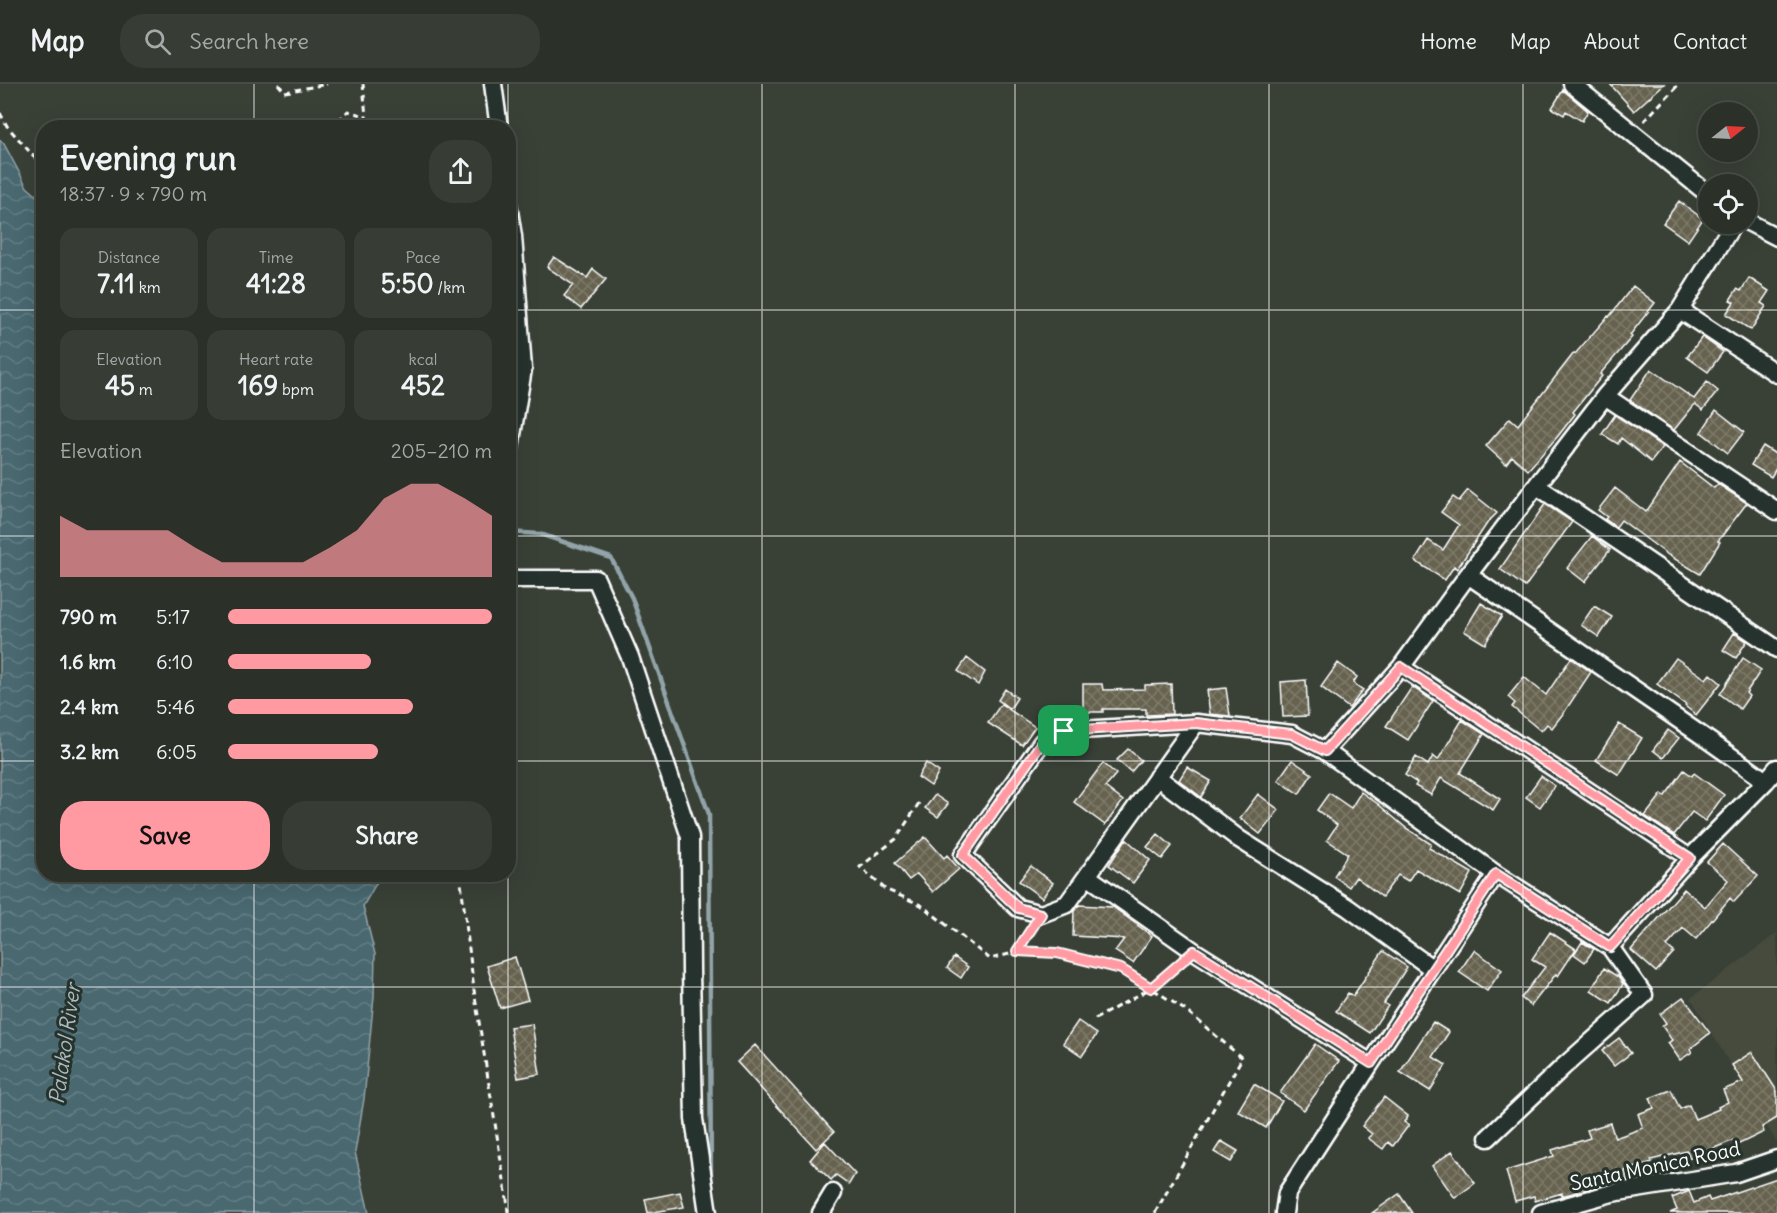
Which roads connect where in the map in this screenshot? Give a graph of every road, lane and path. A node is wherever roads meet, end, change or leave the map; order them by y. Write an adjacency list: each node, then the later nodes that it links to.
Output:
1 (278, 84): 2 (path)
2 (327, 84)
3 (363, 84): 8 (path)
4 (493, 84): 11 (street)
5 (1572, 84): 12 (street)
6 (1679, 84): 12 (path)
7 (0, 113): 13 (path)
8 (365, 116): 9 (path); 10 (path)
9 (339, 120)
10 (366, 120)
11 (498, 120)
12 (1632, 133): 14 (street)
13 (36, 159)
14 (1698, 186)
15 (1758, 227): 17 (street)
16 (1727, 234): 19 (street)
17 (1777, 237)
18 (516, 276): 22 (street)
19 (1680, 310): 20 (street); 21 (street)
20 (1777, 374)
21 (1605, 396): 23 (street); 24 (street)
22 (516, 411)
23 (1537, 486): 25 (street); 27 (street)
24 (1777, 511)
25 (1468, 575): 28 (street); 33 (street)
26 (516, 579): 51 (street)
27 (1777, 649)
28 (1401, 667): 30 (street); 35 (street)
29 (1196, 723): 30 (street); 32 (street); 39 (street)
30 (1325, 751): 36 (street)
31 (1777, 768): 33 (street)
32 (1157, 777): 37 (street); 43 (street)
33 (1766, 781): 35 (street)
34 (920, 803): 41 (path)
35 (1690, 858): 40 (street)
36 (1496, 874): 40 (street); 43 (street)
37 (1087, 876): 39 (street); 42 (street)
38 (461, 882): 50 (path)
39 (1041, 914): 41 (path)
40 (1610, 947): 47 (street)
41 (1017, 951): 44 (path)
42 (1194, 951): 44 (path); 46 (street)
43 (1433, 969): 46 (street)
44 (1151, 988): 45 (path); 53 (path)
45 (1095, 1019)
46 (1371, 1063): 54 (street)
47 (1488, 1138)
48 (1777, 1159): 55 (street, Santa Monica Road)
49 (833, 1193): 52 (street)
50 (508, 1213)
51 (708, 1213)
52 (822, 1213)
53 (1155, 1213)
54 (1284, 1213)
55 (1540, 1213)

